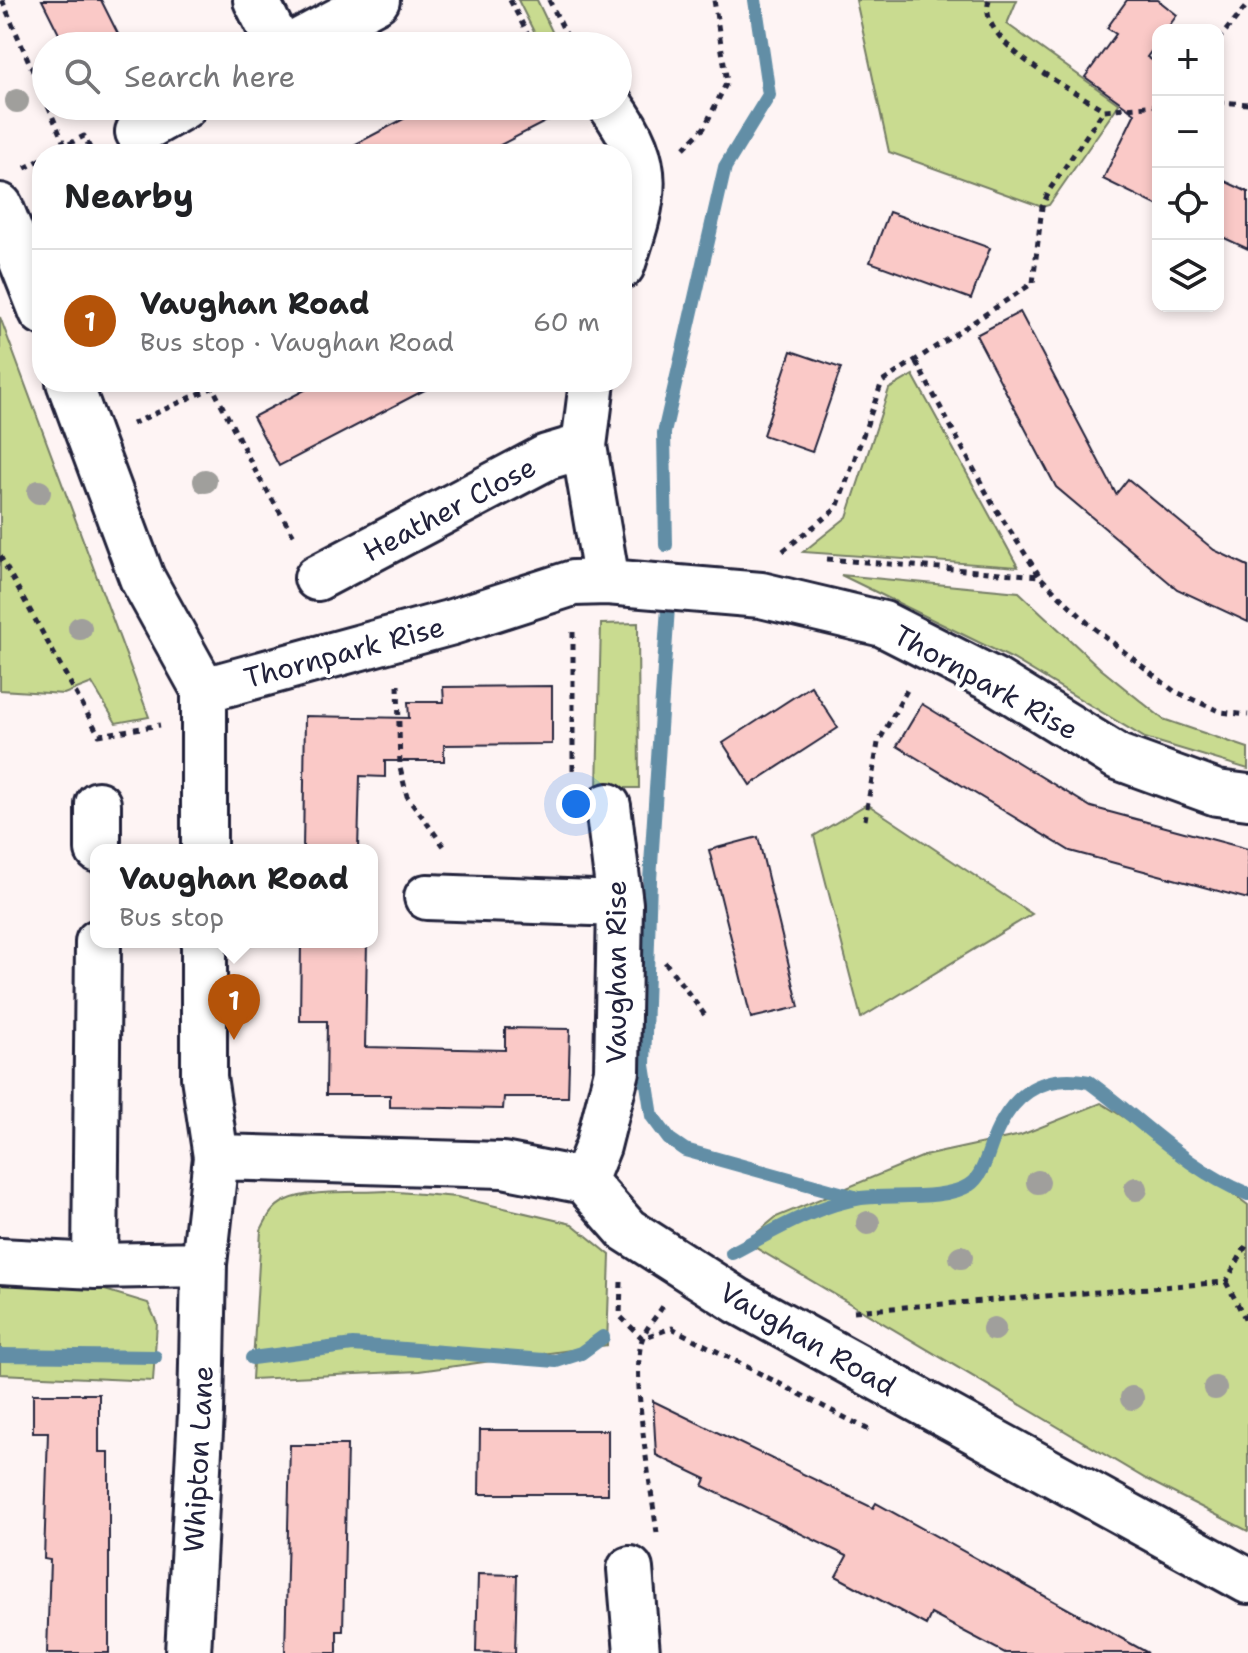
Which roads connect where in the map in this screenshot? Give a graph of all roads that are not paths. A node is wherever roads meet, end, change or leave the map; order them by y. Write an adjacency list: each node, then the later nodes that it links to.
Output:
1 (256, 0): 3 (street)
2 (377, 0): 4 (street)
3 (272, 32)
4 (317, 32)
5 (159, 120): 7 (street)
6 (621, 120): 9 (street)
7 (138, 132)
8 (0, 206): 10 (street)
9 (632, 237)
10 (32, 287)
11 (73, 392): 16 (street)
12 (591, 392): 13 (street)
13 (584, 446): 14 (street, Heather Close); 15 (street)
14 (317, 578)
15 (590, 582): 16 (street, Thornpark Rise); 17 (street, Thornpark Rise)
16 (204, 690): 21 (street)
17 (1248, 797)
18 (98, 804): 20 (street)
19 (608, 806): 23 (street, Vaughan Rise)
20 (98, 844)
21 (204, 844)
22 (427, 897): 23 (street)
23 (620, 904): 27 (street, Vaughan Rise)
24 (98, 948): 30 (street)
25 (204, 948): 26 (street)
26 (216, 1157): 27 (street); 29 (street)
27 (584, 1181): 32 (street, Vaughan Road)
28 (0, 1261): 30 (street)
29 (204, 1264): 30 (street); 33 (street, Whipton Lane)
30 (95, 1266)
31 (630, 1569): 34 (street)
32 (1248, 1581)
33 (188, 1653)
34 (637, 1653)

